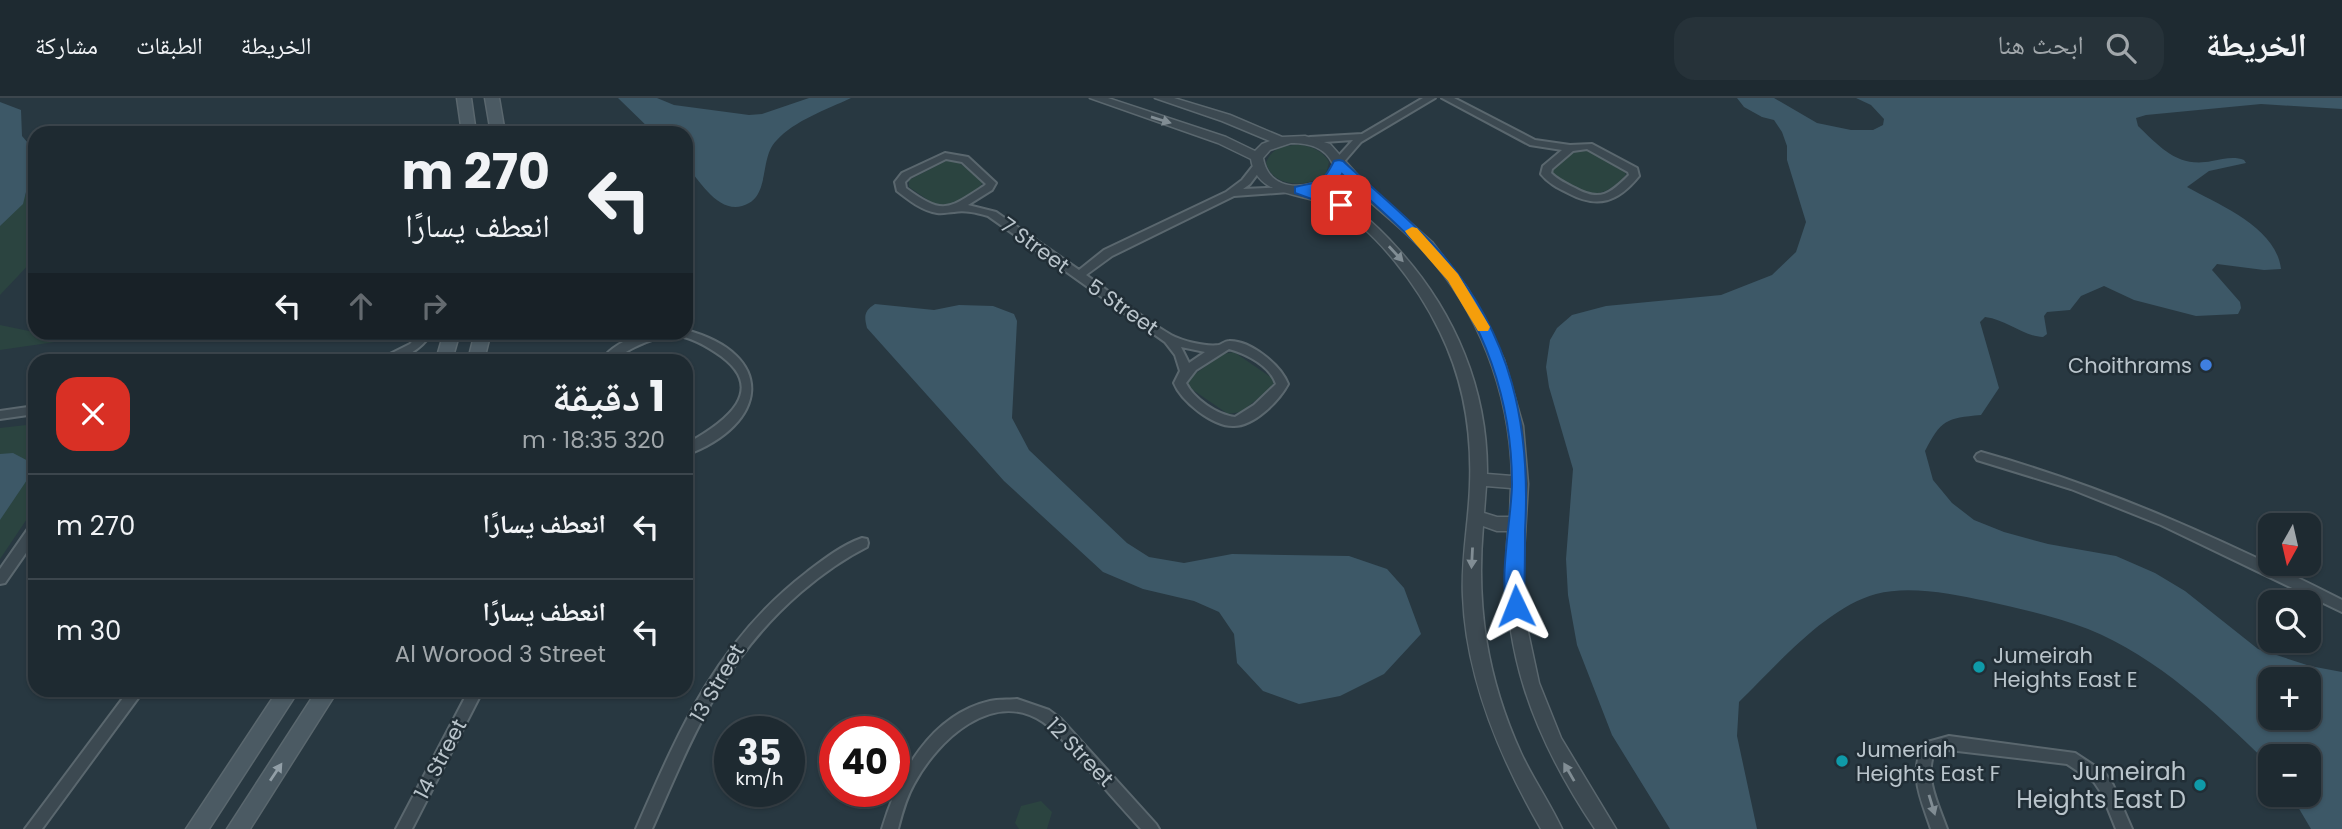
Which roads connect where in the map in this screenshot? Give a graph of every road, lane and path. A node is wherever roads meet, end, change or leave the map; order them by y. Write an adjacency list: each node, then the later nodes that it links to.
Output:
1 (464, 98): 7 (main road)
2 (492, 98): 8 (main road)
3 (1096, 98): 14 (street, one-way to 14)
4 (1161, 98): 10 (street)
5 (1430, 98): 9 (street)
6 (1447, 98): 12 (street)
7 (468, 126)
8 (497, 126)
9 (1367, 134): 11 (street); 15 (street)
10 (1280, 141): 11 (street); 14 (street)
11 (1310, 141): 15 (street)
12 (1533, 144): 13 (street); 16 (street)
13 (1570, 148): 16 (street); 16 (street)
14 (1257, 163): 18 (street); 19 (street)
15 (1339, 163): 18 (street); 36 (street)
16 (1549, 166)
17 (985, 190): 20 (street); 20 (street, 7 Street); 21 (street, 7 Street)
18 (1294, 190): 19 (street); 35 (street, one-way to 35)
19 (1230, 194): 22 (street)
20 (955, 208): 21 (street, 7 Street)
21 (992, 214): 22 (street, 7 Street)
22 (1078, 276): 24 (street, 5 Street)
23 (693, 335): 33 (street)
24 (1169, 339): 27 (street, 5 Street); 30 (street, 5 Street)
25 (421, 340): 28 (street)
26 (639, 340): 29 (street)
27 (1217, 349): 30 (street); 30 (street, 5 Street)
28 (400, 354)
29 (617, 354)
30 (1186, 372)
31 (28, 411): 32 (street)
32 (0, 415)
33 (693, 446)
34 (1981, 457): 42 (street)
35 (1478, 480): 36 (street); 37 (street)
36 (1520, 484): 38 (street)
37 (1476, 517): 38 (street); 54 (street, one-way to 54)
38 (1517, 524): 55 (street, one-way to 38)
39 (28, 540): 41 (street)
40 (862, 543): 51 (street, 13 Street)
41 (0, 579)
42 (2342, 606)
43 (132, 697): 47 (street)
44 (284, 697): 48 (main road)
45 (323, 697): 49 (main road, one-way to 45)
46 (472, 697): 50 (street, 14 Street)
47 (33, 829)
48 (199, 829)
49 (238, 829)
50 (404, 829)
51 (644, 829)
52 (890, 829): 53 (street, 12 Street)
53 (1151, 829)
54 (1552, 829)
55 (1606, 829)
56 (1939, 829): 57 (street, one-way to 56)
57 (2124, 829)

